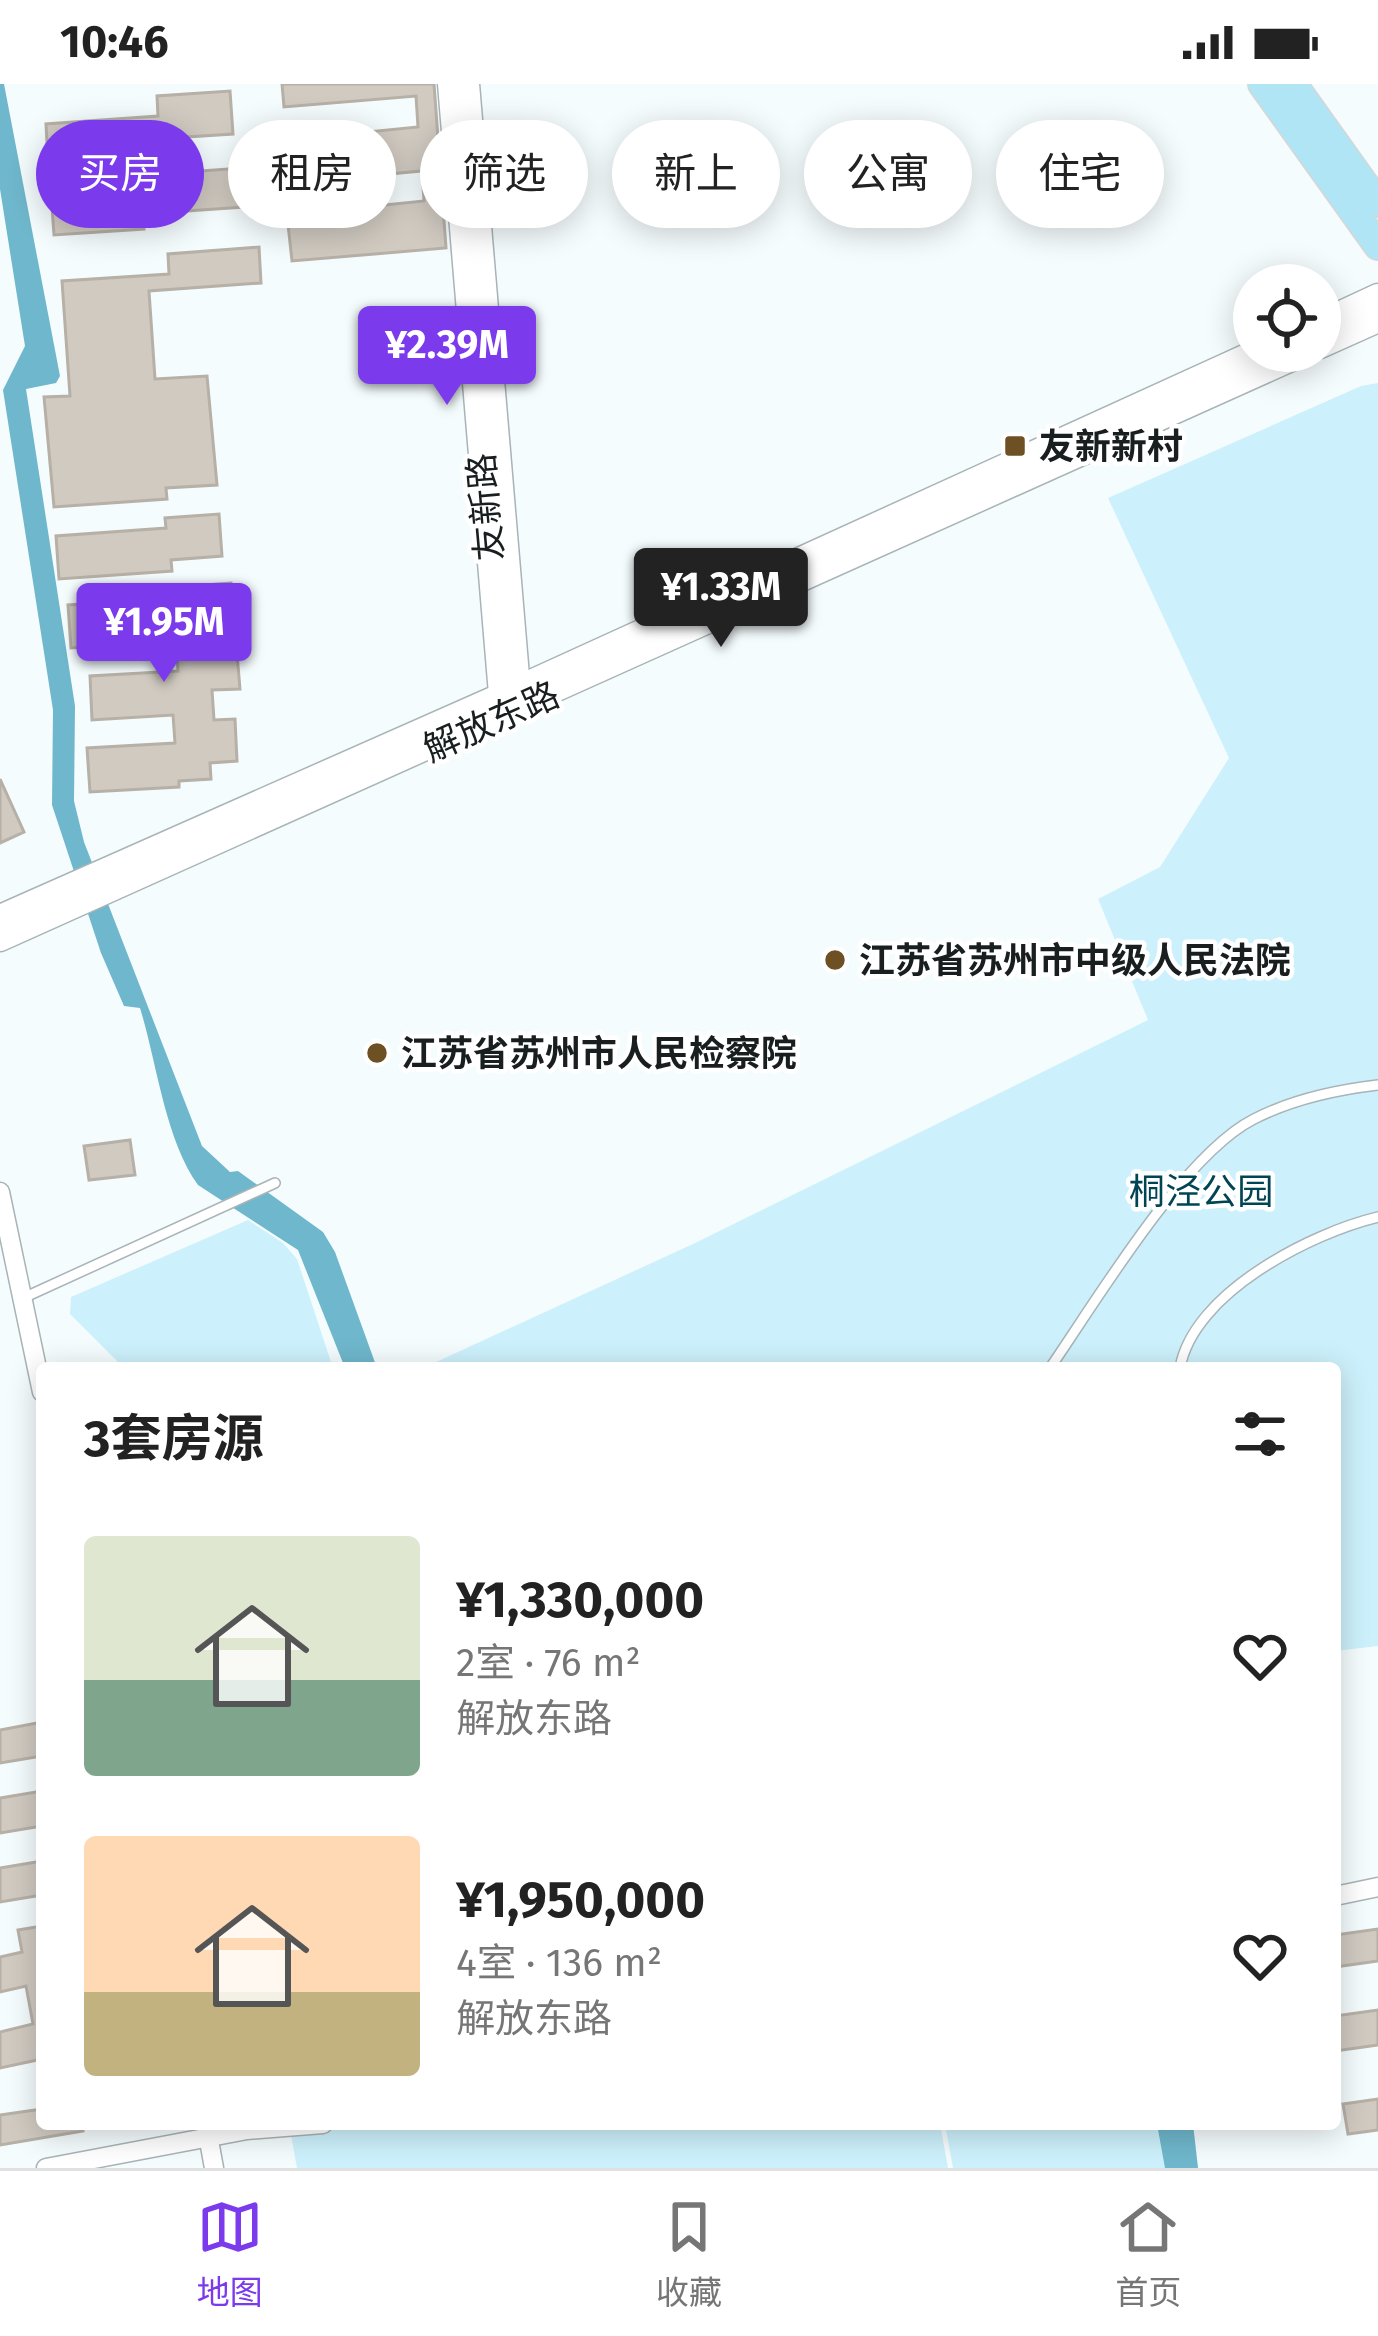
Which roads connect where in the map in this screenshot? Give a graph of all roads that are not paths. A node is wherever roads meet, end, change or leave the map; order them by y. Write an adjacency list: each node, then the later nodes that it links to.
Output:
1 (450, 84): 13 (main road, 友新路)
2 (467, 84): 13 (main road, 友新路)
3 (1262, 84): 6 (main road)
4 (1292, 84): 5 (main road)
5 (1378, 203)
6 (1378, 246)
7 (1378, 296): 8 (main road)
8 (1341, 313)
9 (1378, 320): 10 (main road)
10 (1341, 337)
11 (1233, 363): 13 (main road, 解放东路)
12 (1261, 372): 13 (main road, 解放东路)
13 (514, 700): 14 (main road, 解放东路)
14 (76, 895): 15 (main road, 解放东路); 16 (main road, 解放东路)
15 (0, 917)
16 (0, 940)
17 (1378, 1085): 22 (lane)
18 (275, 1183): 21 (lane)
19 (0, 1192): 21 (street)
20 (1378, 1217): 23 (lane)
21 (21, 1299): 24 (street)
22 (1054, 1362)
23 (1181, 1362)
24 (36, 1365)
25 (1378, 1887): 26 (street)
26 (1341, 1895)
27 (248, 2130): 28 (street)
28 (207, 2131): 29 (street); 30 (street)
29 (46, 2168)
30 (214, 2168)

